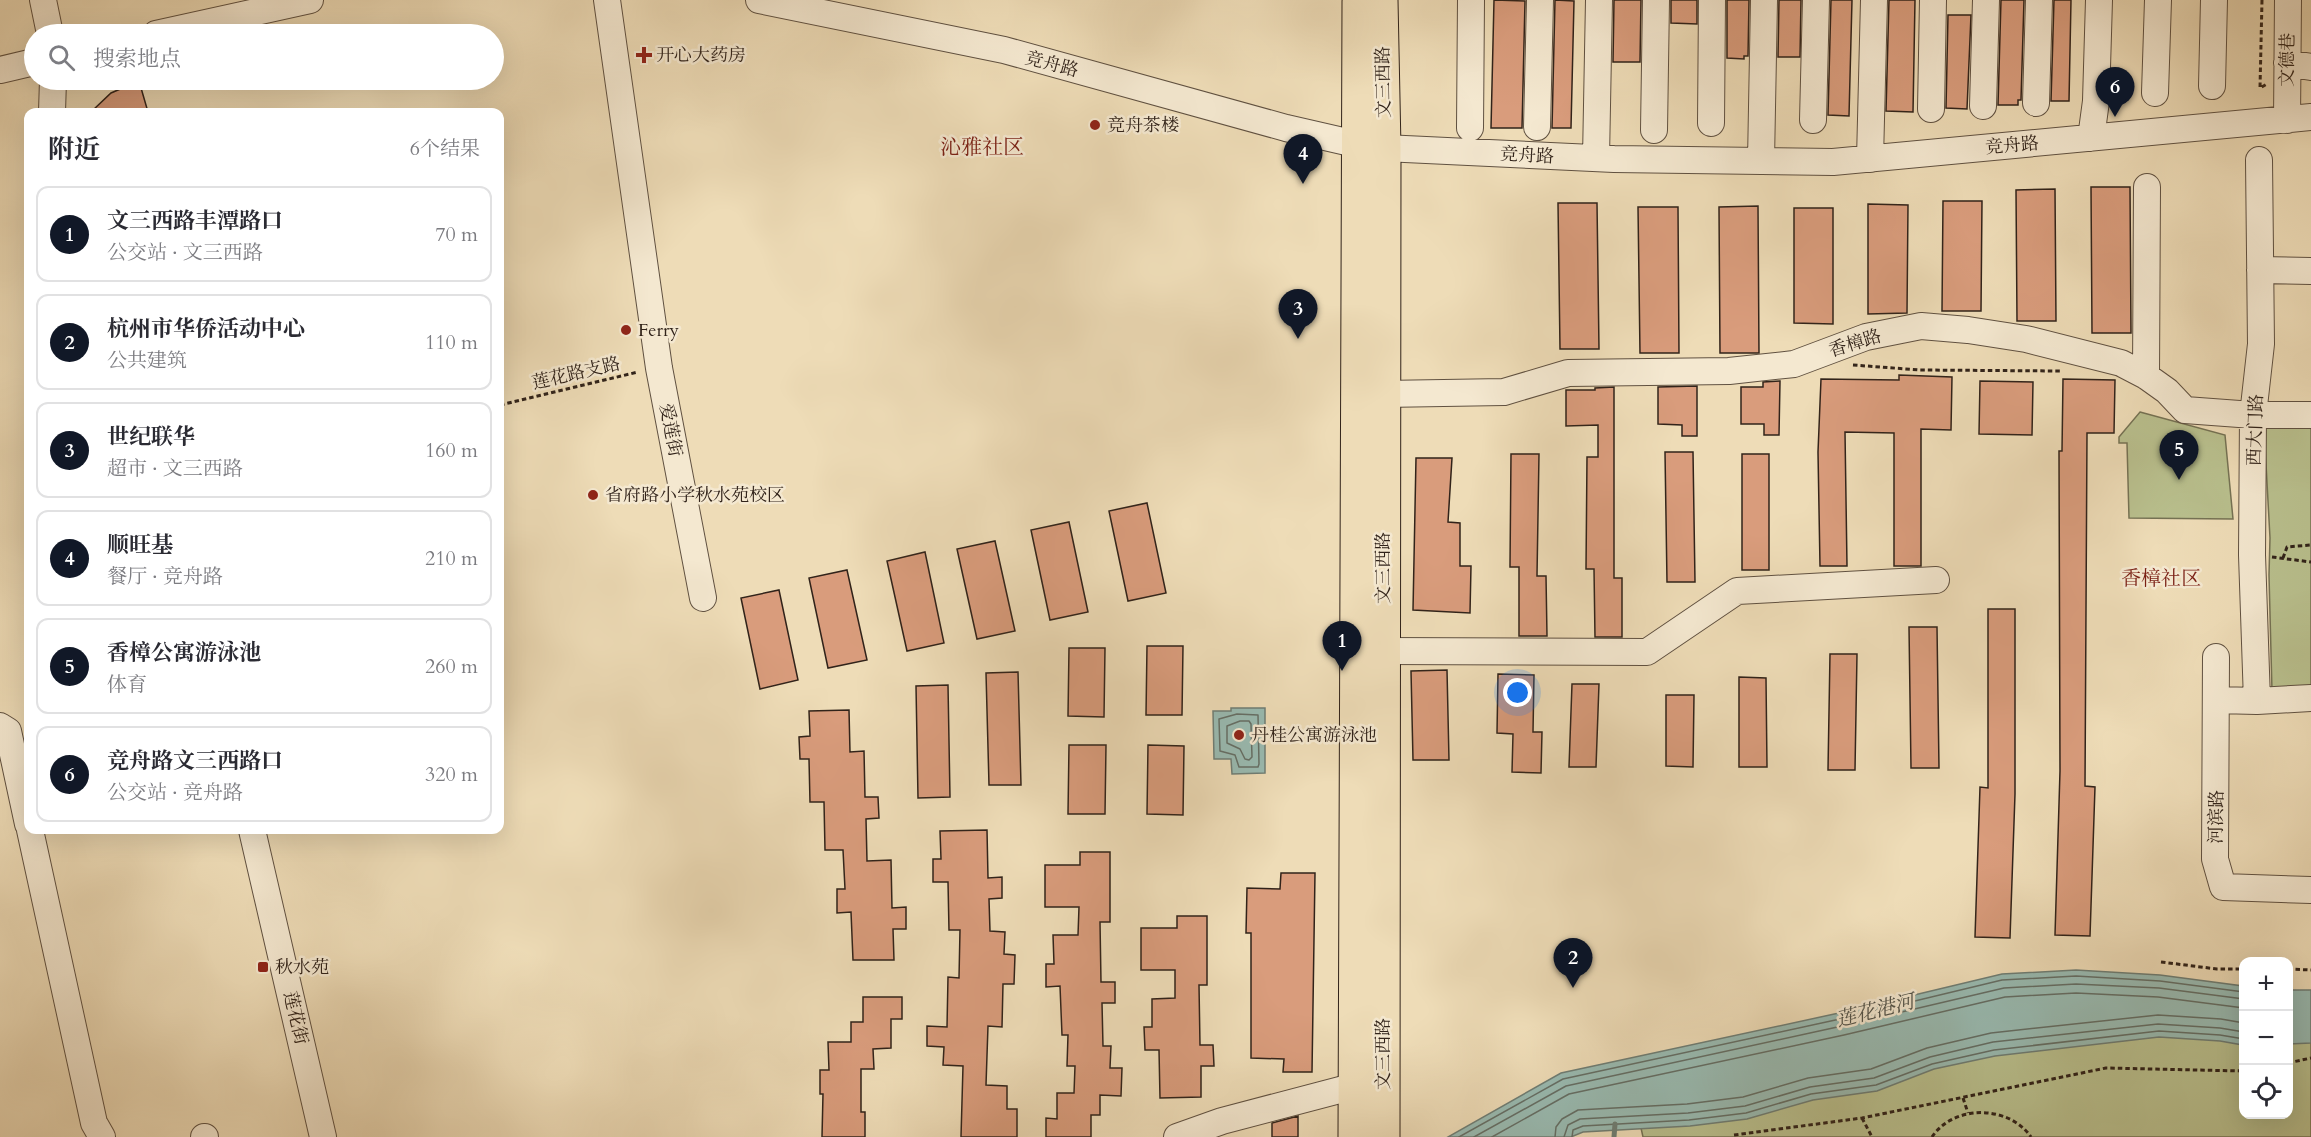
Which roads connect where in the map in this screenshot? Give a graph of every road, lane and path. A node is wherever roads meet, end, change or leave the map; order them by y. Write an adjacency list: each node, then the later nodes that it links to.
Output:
1 (44, 0): 22 (street)
2 (310, 0): 23 (street)
3 (607, 0): 50 (street, 爱莲街)
4 (759, 0): 41 (street, 竞舟路)
5 (1359, 0): 41 (main road, 文三西路)
6 (1381, 0): 41 (main road, 文三西路)
7 (1471, 0): 38 (street)
8 (1540, 0): 37 (street)
9 (1599, 0): 42 (street)
10 (1656, 0): 39 (street)
11 (1712, 0): 36 (street)
12 (1764, 0): 45 (street)
13 (1816, 0): 35 (street)
14 (1874, 0): 43 (street)
15 (1933, 0): 33 (street)
16 (1986, 0): 31 (street)
17 (2039, 0): 30 (street)
18 (2099, 0): 40 (street)
19 (2158, 0): 29 (street)
20 (2214, 0): 27 (street)
21 (2288, 0): 25 (street, 文德巷)
22 (48, 24)
23 (201, 24)
24 (24, 64): 26 (street)
25 (2299, 65): 34 (street, 文德巷)
26 (0, 70)
27 (2212, 86)
28 (53, 90): 32 (street)
29 (2155, 93)
30 (2036, 103)
31 (1983, 106)
32 (52, 108)
33 (1931, 109)
34 (2299, 118): 40 (street, 竞舟路)
35 (1813, 120)
36 (1711, 123)
37 (1537, 127)
38 (1470, 128)
39 (1654, 130)
40 (2091, 138): 43 (street, 竞舟路)
41 (1372, 147): 42 (street, 竞舟路); 53 (main road, 文三西路); 80 (main road, 文三西路)
42 (1596, 158): 45 (street, 竞舟路)
43 (1870, 159): 45 (street, 竞舟路)
44 (2259, 160): 47 (street, 西大门路)
45 (1761, 161)
46 (2147, 187): 52 (street)
47 (2260, 270): 48 (street); 55 (street, 西大门路)
48 (2311, 271)
49 (1853, 365): 51 (path)
50 (659, 368): 54 (path, 莲花路支路); 62 (street, 爱莲街)
51 (2063, 371)
52 (2146, 376): 53 (street, 香樟路); 55 (street, 香樟路)
53 (1383, 394): 63 (main road, 文三西路)
54 (504, 404)
55 (2253, 415): 56 (street, 香樟路); 58 (street, 西大门路)
56 (2311, 415)
57 (2311, 545): 59 (path)
58 (2252, 555): 59 (path); 67 (street, 西大门路)
59 (2283, 558): 60 (path)
60 (2311, 562)
61 (1936, 580): 63 (street)
62 (703, 598)
63 (1383, 651): 89 (main road, 文三西路)
64 (2216, 657): 66 (street, 河滨路)
65 (2311, 698): 67 (street)
66 (2216, 700): 67 (street); 72 (street, 河滨路)
67 (2257, 701)
68 (0, 726): 69 (street)
69 (24, 805)
70 (31, 834): 87 (street)
71 (253, 834): 84 (street, 莲花街)
72 (2311, 890)
73 (2161, 962): 74 (path)
74 (2239, 969)
75 (2293, 969): 76 (path)
76 (2311, 970)
77 (2311, 1058): 78 (path)
78 (2293, 1062)
79 (2239, 1071): 81 (path)
80 (1355, 1086): 86 (street); 88 (main road, 文三西路)
81 (1963, 1097): 82 (path); 83 (path)
82 (1968, 1113): 91 (path); 92 (path)
83 (1862, 1118): 85 (path); 90 (path)
84 (315, 1135)
85 (1734, 1135)
86 (1179, 1136)
87 (102, 1137)
88 (1355, 1137)
89 (1383, 1137)
90 (1872, 1137)
91 (1932, 1137)
92 (2031, 1137)

